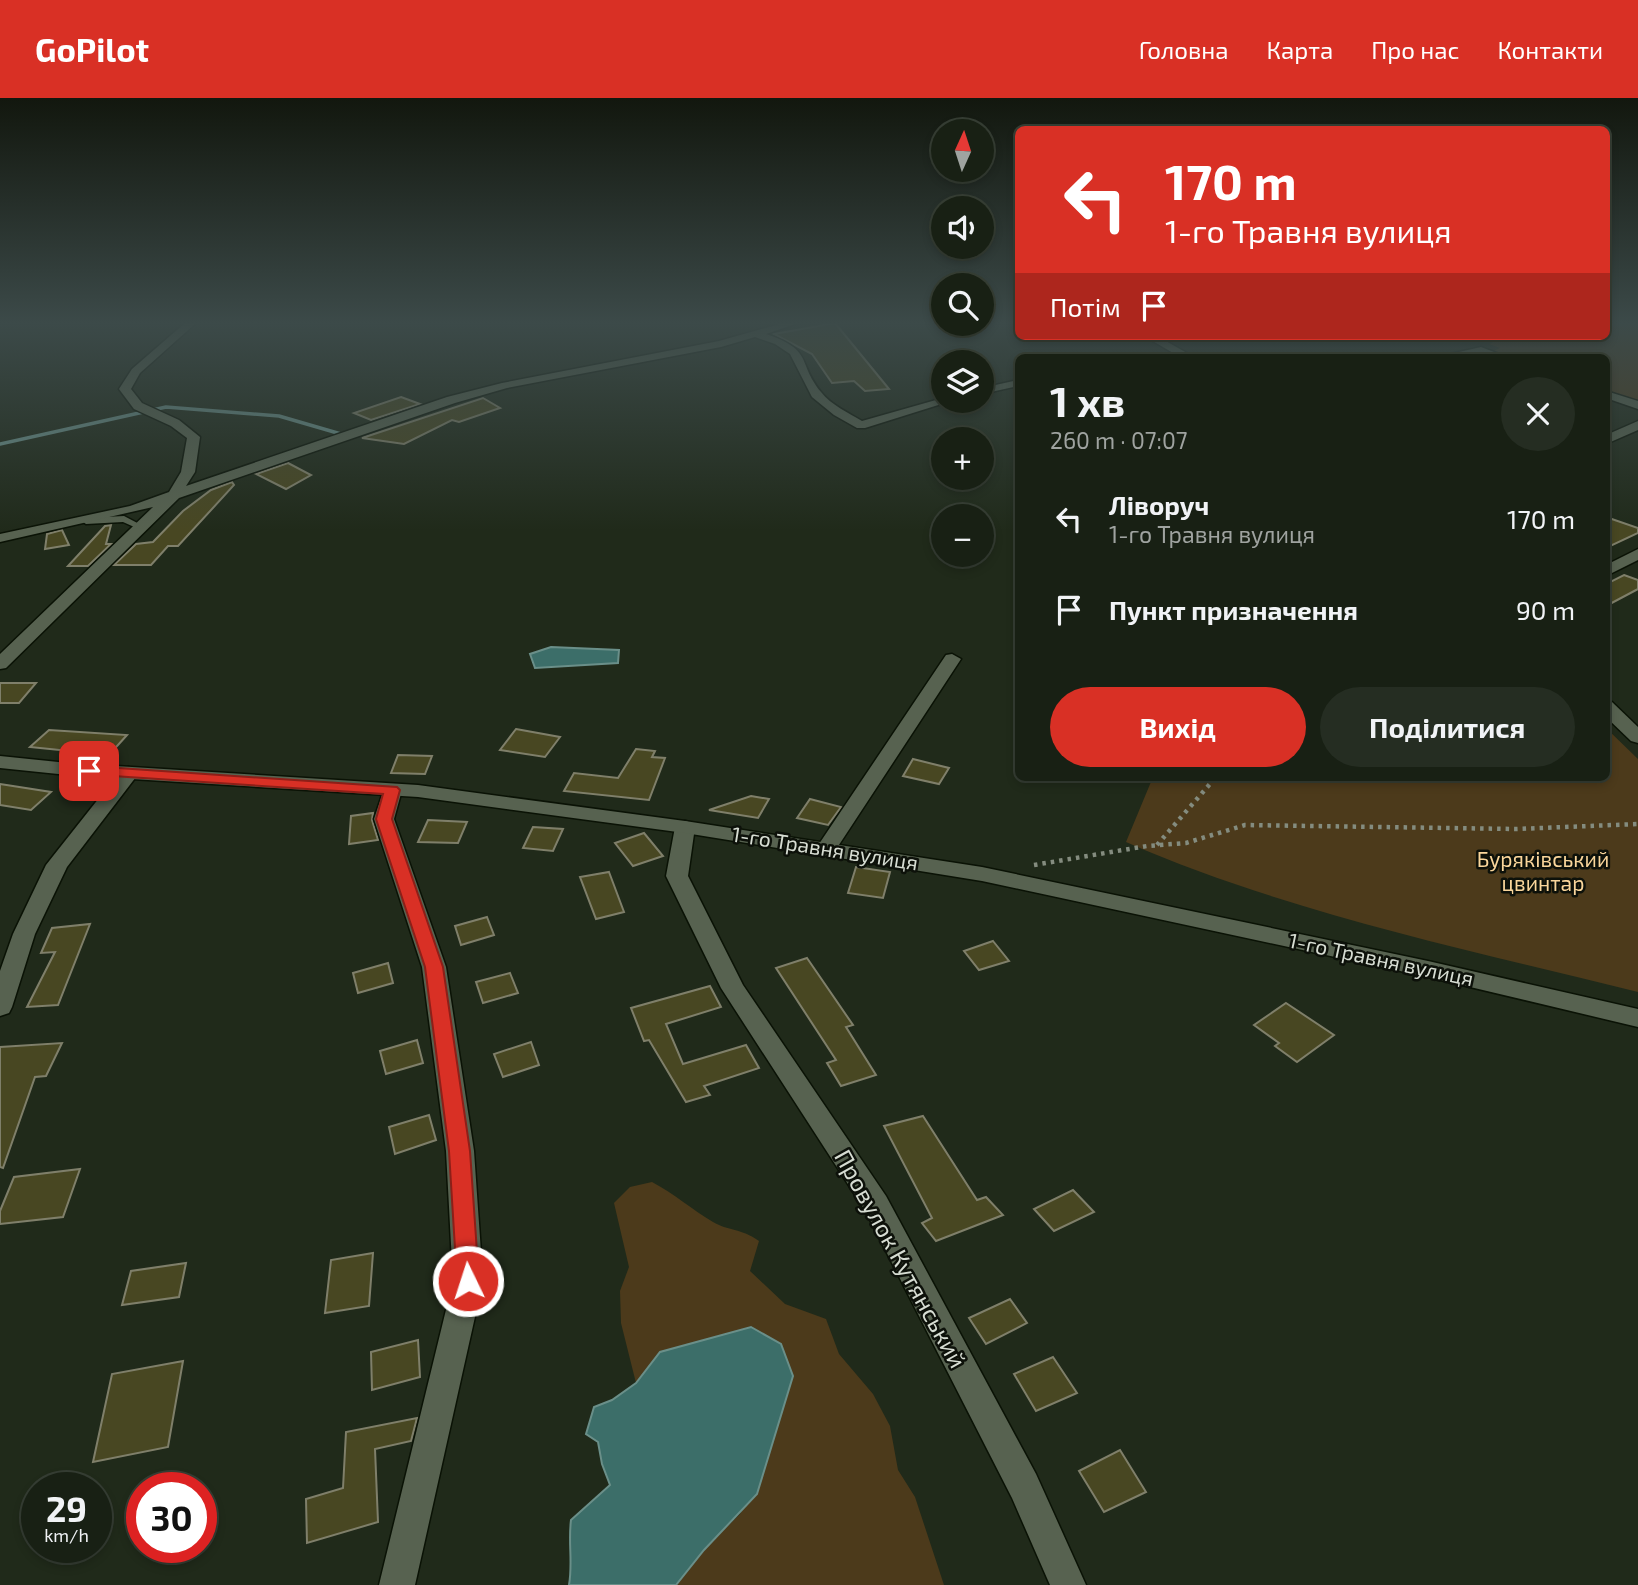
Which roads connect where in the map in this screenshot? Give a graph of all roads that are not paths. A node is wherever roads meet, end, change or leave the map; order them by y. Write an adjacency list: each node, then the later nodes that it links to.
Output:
1 (128, 392): 9 (street)
2 (479, 392): 9 (street)
3 (815, 392): 5 (street)
4 (1610, 395): 6 (street)
5 (931, 405)
6 (1638, 405)
7 (1638, 425): 8 (street)
8 (1610, 438)
9 (174, 495): 10 (street); 11 (street)
10 (82, 522): 11 (lane); 12 (street)
11 (141, 527): 16 (street)
12 (0, 538)
13 (1638, 554): 14 (street)
14 (1610, 569)
15 (952, 659): 23 (street)
16 (0, 664)
17 (1610, 710): 18 (street)
18 (1638, 737)
19 (0, 762): 20 (street, 1-го Травня вулиця)
20 (129, 773): 21 (street, 1-го Травня вулиця); 24 (street)
21 (392, 790): 22 (street, 1-го Травня вулиця); 26 (street)
22 (684, 827): 23 (street, 1-го Травня вулиця); 27 (street, Провулок Кутянський)
23 (826, 849): 25 (street, 1-го Травня вулиця)
24 (0, 1007)
25 (1638, 1018)
26 (397, 1585)
27 (1068, 1585)

